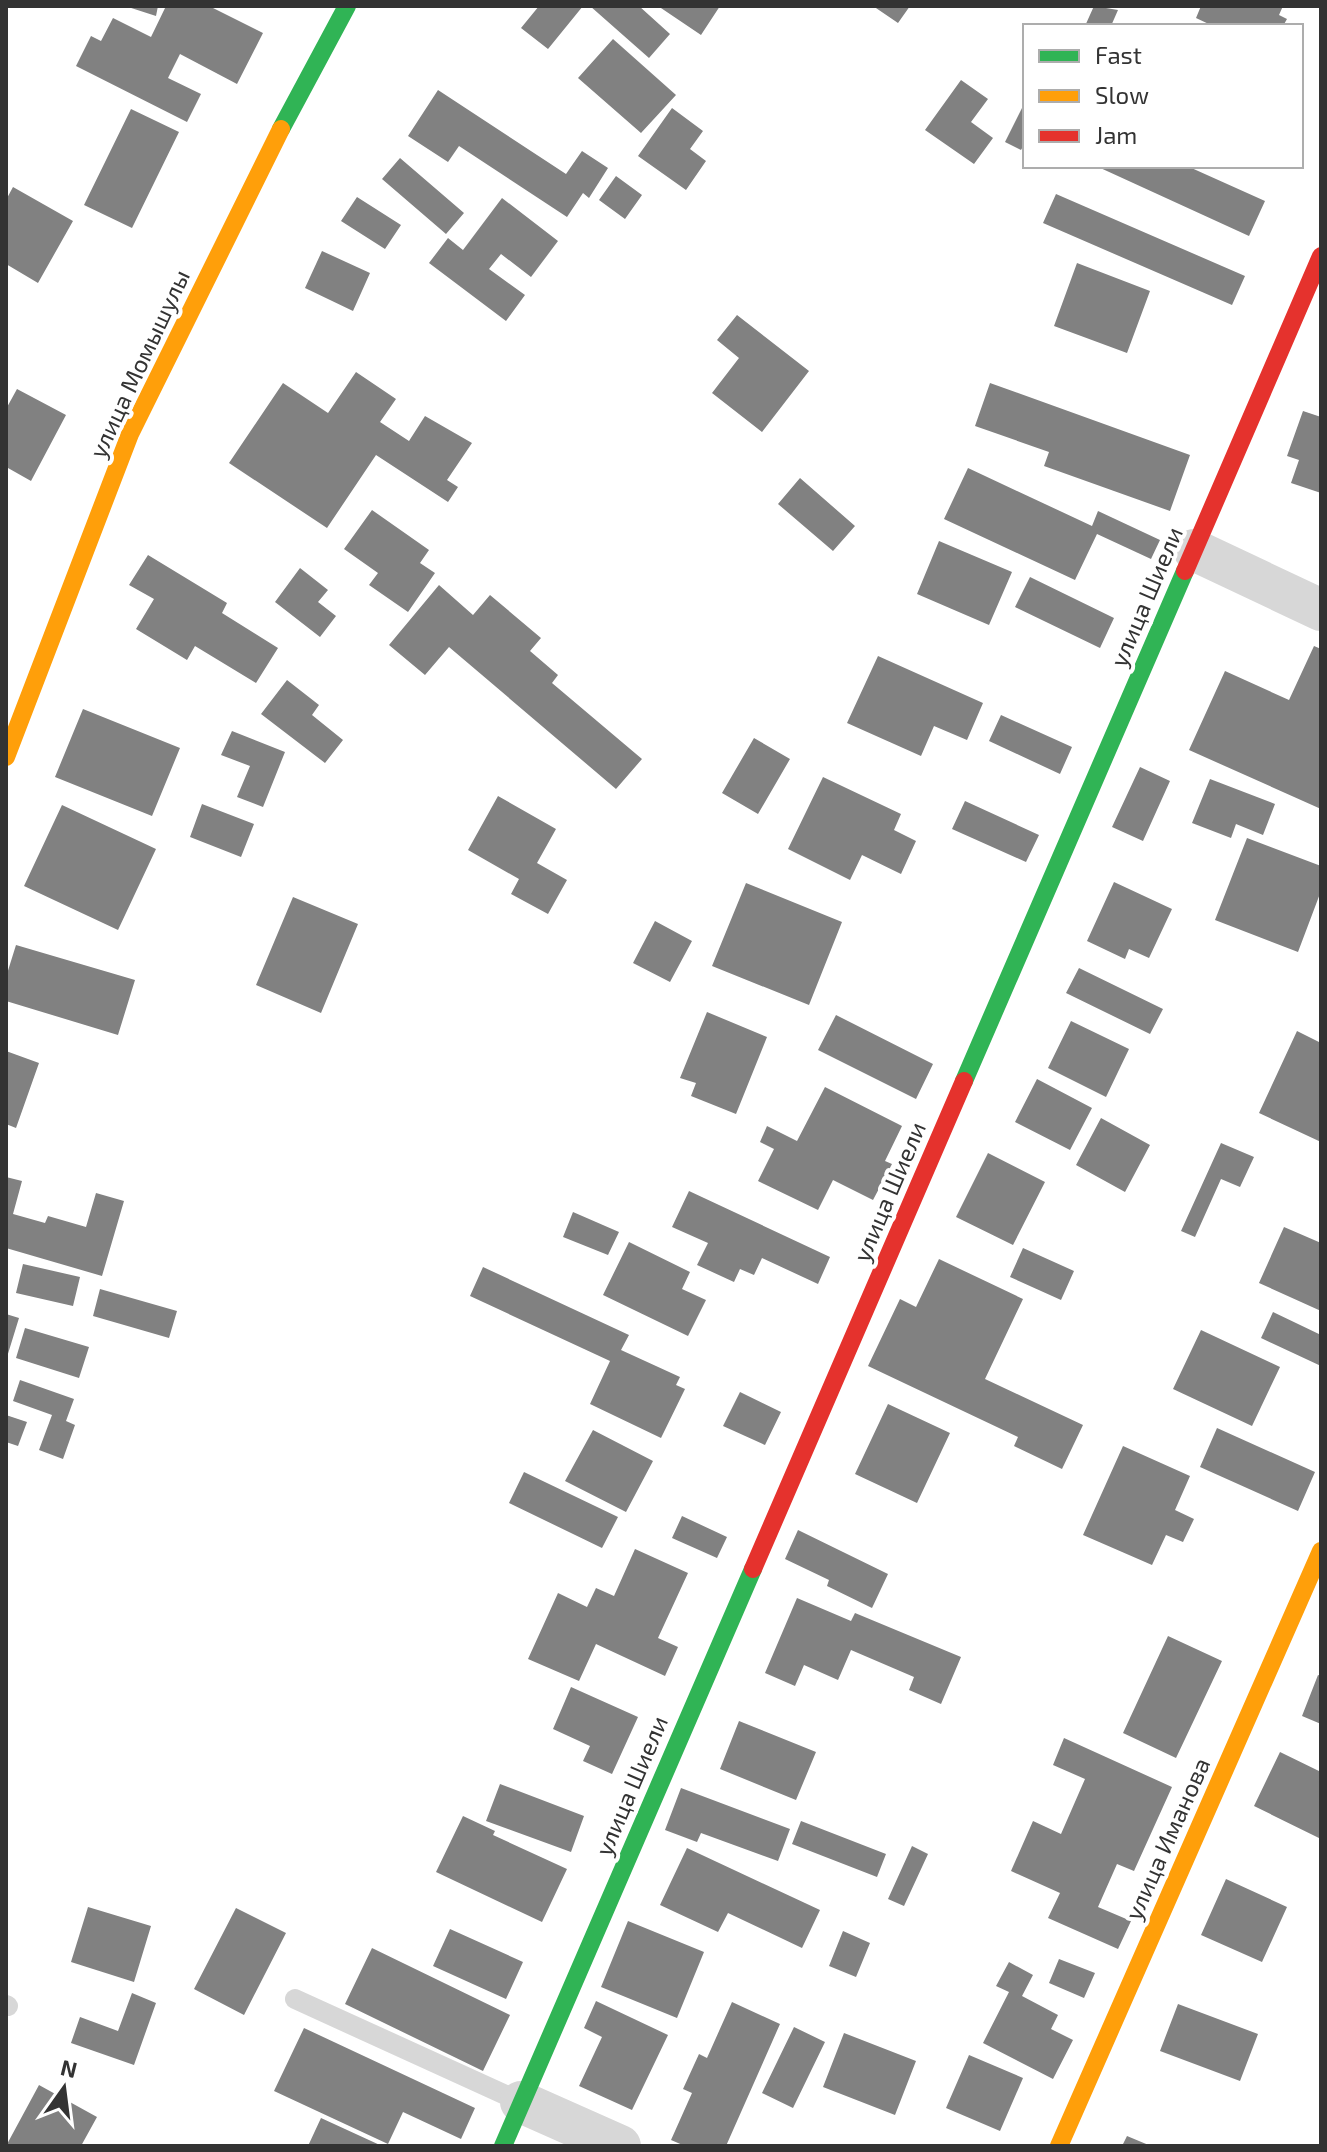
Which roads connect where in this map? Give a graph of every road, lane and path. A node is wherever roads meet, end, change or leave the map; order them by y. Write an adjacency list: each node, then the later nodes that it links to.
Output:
1 (347, 6): 5 (street, улица Момышулы)
2 (1321, 256): 3 (street, улица Шиели)
3 (1194, 550): 4 (street); 8 (street, улица Шиели)
4 (1321, 610)
5 (6, 757)
6 (1321, 1551): 11 (street, улица Иманова)
7 (295, 1999): 8 (lane)
8 (521, 2102): 9 (street, улица Шиели); 10 (street)
9 (503, 2146)
10 (620, 2146)
11 (1059, 2146)

